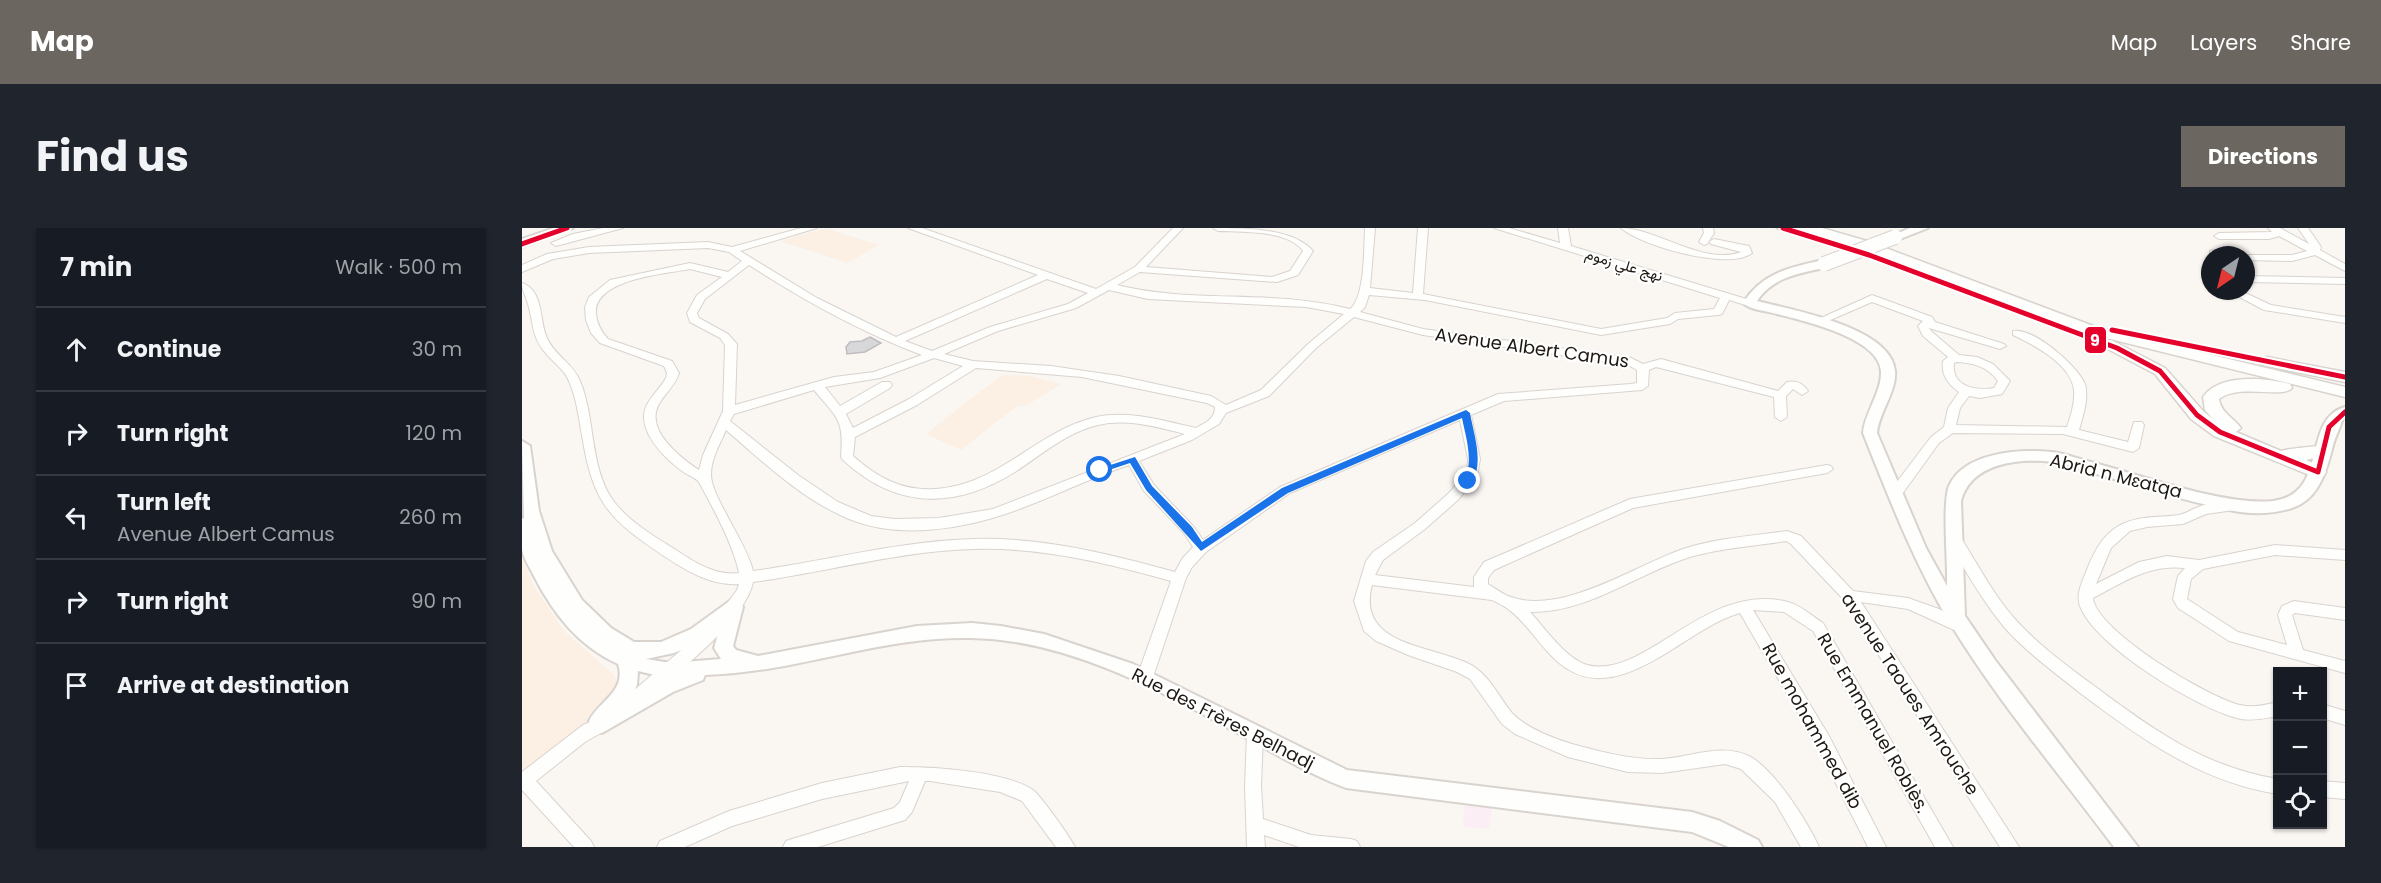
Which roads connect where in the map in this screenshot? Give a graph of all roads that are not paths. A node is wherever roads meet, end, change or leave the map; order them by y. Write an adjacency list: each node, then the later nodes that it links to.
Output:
1 (567, 228): 18 (main road)
2 (618, 228): 21 (street)
3 (812, 228): 23 (street)
4 (913, 228): 32 (street, Avenue Albert Camus)
5 (1178, 228): 30 (street)
6 (1218, 228): 30 (street)
7 (1371, 228): 37 (street)
8 (1423, 228): 39 (street)
9 (1498, 228): 22 (street, نهج علي زموم)
10 (1563, 228): 22 (street)
11 (1626, 228): 12 (street)
12 (1708, 228)
13 (1783, 228): 47 (highway)
14 (1808, 228): 41 (highway)
15 (1922, 228): 42 (main road, bridge)
16 (2303, 228): 24 (street)
17 (2277, 230): 19 (street); 24 (street)
18 (545, 234): 20 (main road); 21 (street)
19 (2219, 236)
20 (522, 243)
21 (556, 243): 25 (street)
22 (1566, 248): 38 (street, نهج علي زموم)
23 (732, 250): 25 (street); 27 (street)
24 (2315, 252): 26 (street); 28 (street)
25 (559, 254): 29 (street)
26 (2255, 257)
27 (749, 261): 31 (street); 49 (street)
28 (2345, 268)
29 (522, 269)
30 (1139, 269): 36 (street)
31 (728, 275): 68 (street); 79 (street)
32 (1047, 275): 36 (street, Avenue Albert Camus); 49 (street)
33 (2255, 279): 34 (street)
34 (2345, 281)
35 (522, 286): 91 (street)
36 (1104, 290): 43 (street, Avenue Albert Camus); 51 (street)
37 (1365, 291): 39 (street); 43 (street)
38 (1726, 295): 39 (street); 42 (street, نهج علي زموم)
39 (1418, 296)
40 (2252, 300): 44 (street)
41 (2009, 301): 55 (highway); 61 (highway)
42 (1749, 303): 45 (main road)
43 (1354, 314): 54 (street, Avenue Albert Camus); 64 (street)
44 (2345, 320)
45 (1818, 322): 46 (street); 80 (main road)
46 (1930, 324): 50 (street); 52 (street)
47 (2070, 330): 60 (highway); 77 (highway)
48 (2017, 333): 73 (street)
49 (896, 341): 51 (street)
50 (2000, 346)
51 (932, 355): 53 (street); 56 (street)
52 (1956, 358): 59 (street); 59 (street)
53 (973, 365): 64 (street); 74 (street)
54 (1643, 368): 62 (street); 67 (street, Avenue Albert Camus)
55 (2345, 377)
56 (817, 386): 65 (street); 68 (street)
57 (886, 386): 65 (street)
58 (1802, 391): 62 (street)
59 (1966, 391): 71 (street)
60 (2307, 391): 63 (highway); 77 (highway)
61 (2345, 392)
62 (1780, 395): 69 (street)
63 (2345, 400)
64 (1221, 411): 72 (street)
65 (840, 412): 74 (street)
66 (2345, 412): 77 (main road, Abrid n Mɛatqa)
67 (1466, 413): 84 (street, Avenue Albert Camus); 88 (street)
68 (727, 416): 76 (street); 79 (street)
69 (1781, 417)
70 (2138, 425): 73 (street)
71 (1950, 429): 73 (street); 80 (street)
72 (1196, 432): 74 (street); 76 (street)
73 (2072, 432)
74 (849, 435)
75 (522, 446): 98 (main road)
76 (1132, 459): 84 (street)
77 (2321, 462): 81 (main road, Abrid n Mɛatqa)
78 (1827, 469): 89 (street)
79 (705, 479): 91 (street)
80 (1895, 494): 96 (main road)
81 (2236, 507): 83 (main road, Abrid n Mɛatqa); 90 (street)
82 (522, 524): 98 (main road)
83 (1956, 542): 96 (main road, Abrid n Mɛatqa); 111 (street)
84 (1201, 548): 87 (street, Avenue Albert Camus)
85 (2345, 555): 86 (street)
86 (2199, 565): 90 (street); 97 (street)
87 (1179, 578): 91 (street); 103 (street, Avenue Albert Camus)
88 (1367, 579): 89 (street); 123 (street)
89 (1491, 595): 93 (street, avenue Taoues Amrouche)
90 (2086, 595): 104 (street)
91 (739, 596): 98 (main road); 99 (main road); 100 (street)
92 (1849, 596): 93 (street, avenue Taoues Amrouche); 96 (street); 126 (street, avenue Taoues Amrouche)
93 (1512, 604): 94 (street, Rue Emmanuel Roblès.)
94 (1744, 607): 124 (street, Rue mohammed dib); 125 (street, Rue Emmanuel Roblès.)
95 (2345, 614): 97 (street)
96 (1960, 623): 127 (main road)
97 (2297, 652): 102 (street)
98 (628, 654): 100 (main road, Rue des Frères Belhadj); 107 (main road)
99 (782, 661): 101 (main road, Rue des Frères Belhadj); 103 (main road, Rue des Frères Belhadj)
100 (674, 667): 101 (main road, Rue des Frères Belhadj); 107 (street)
101 (729, 667): 107 (main road)
102 (2345, 667)
103 (1145, 677): 108 (main road, Rue des Frères Belhadj)
104 (2273, 710)
105 (2327, 713): 106 (street)
106 (2345, 718)
107 (599, 724): 110 (street)
108 (1255, 734): 114 (street); 122 (main road, Rue des Frères Belhadj)
109 (920, 774): 117 (street); 118 (street); 119 (street)
110 (523, 781): 116 (street)
111 (2273, 786)
112 (2327, 789): 113 (street)
113 (2345, 791)
114 (1255, 824): 115 (street); 120 (street)
115 (1287, 841): 121 (street)
116 (585, 847)
117 (666, 847)
118 (792, 847)
119 (1066, 847)
120 (1256, 847)
121 (1351, 847)
122 (1751, 847)
123 (1810, 847)
124 (1877, 847)
125 (1944, 847)
126 (2010, 847)
127 (2127, 847)

